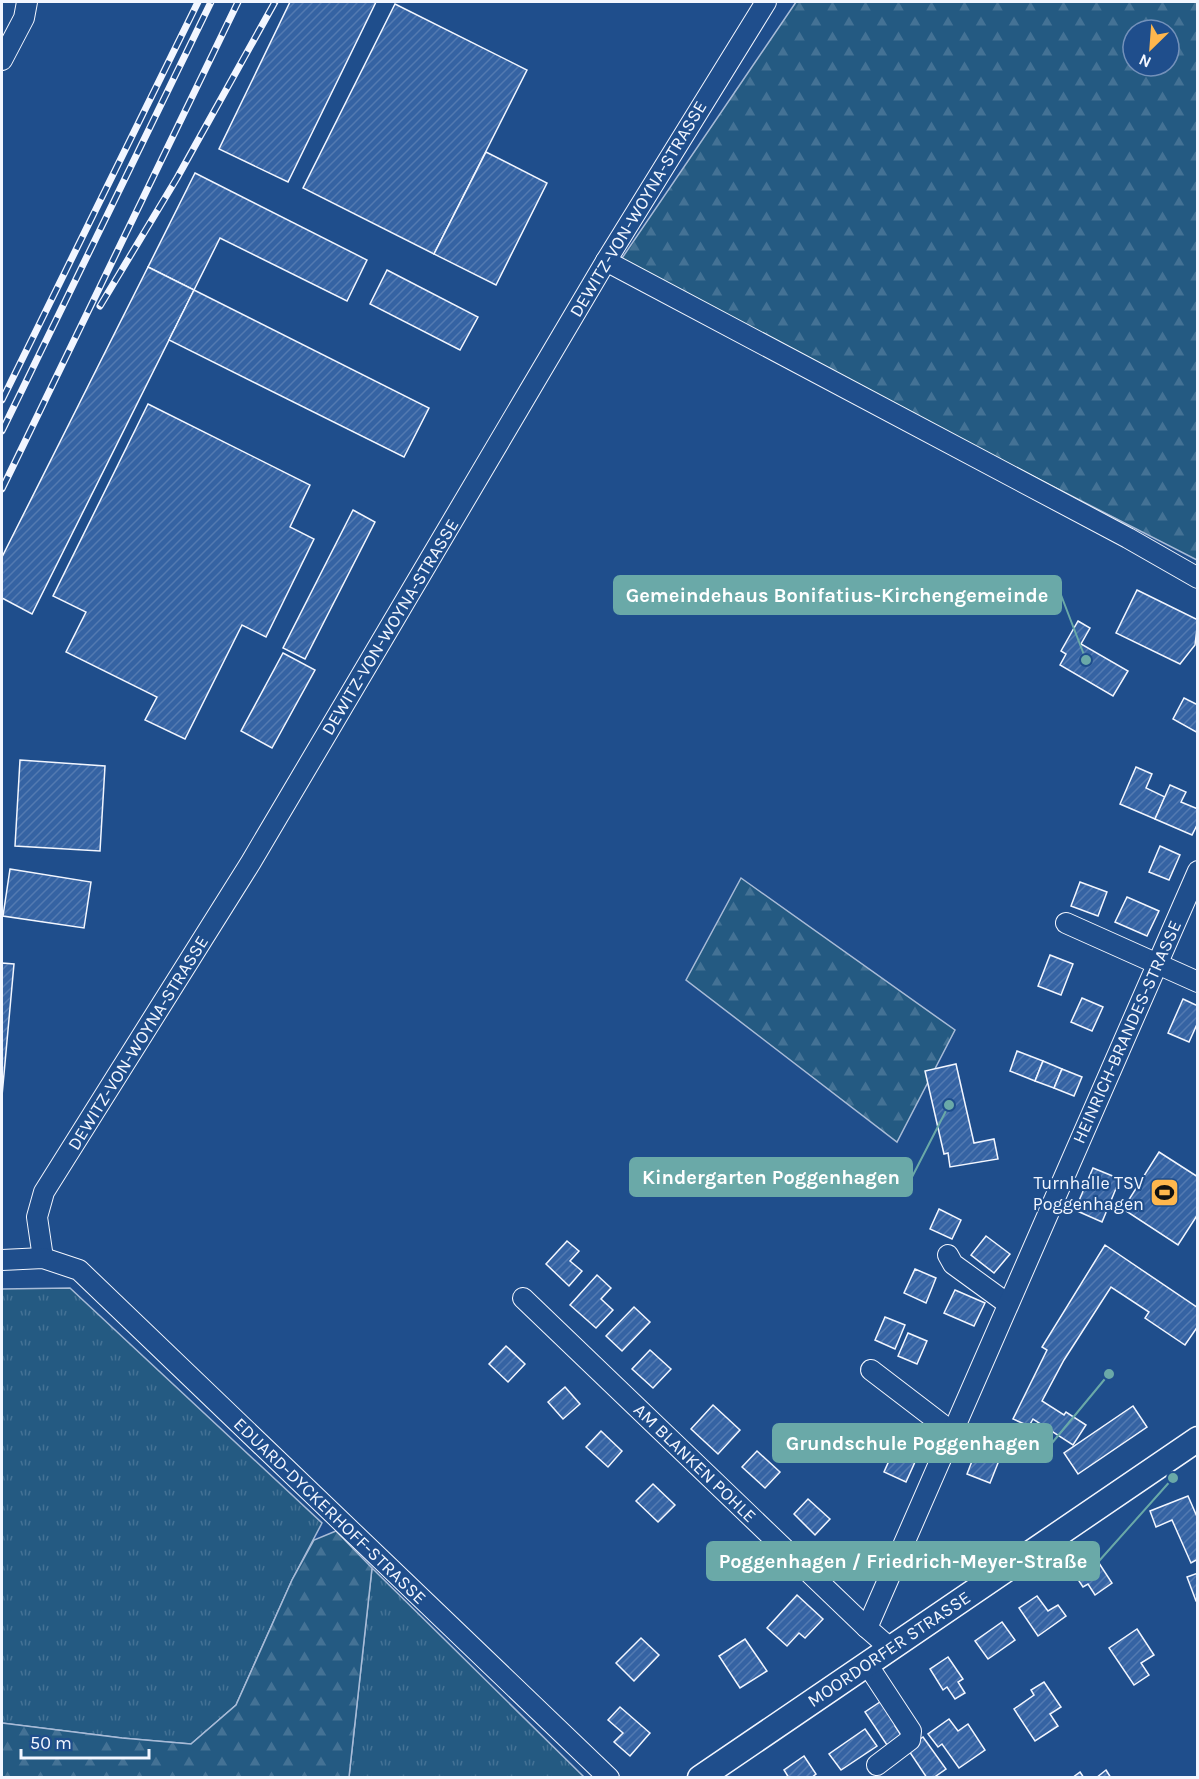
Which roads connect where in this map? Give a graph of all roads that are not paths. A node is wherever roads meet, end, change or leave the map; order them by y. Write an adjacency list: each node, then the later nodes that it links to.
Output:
1 (27, 2): 3 (street)
2 (766, 2): 4 (street, DEWITZ-VON-WOYNA-STRASSE)
3 (2, 60)
4 (606, 261): 5 (street); 11 (street, DEWITZ-VON-WOYNA-STRASSE)
5 (1197, 579)
6 (1197, 871): 8 (street, HEINRICH-BRANDES-STRASSE)
7 (1066, 923): 8 (street)
8 (1157, 964): 9 (street); 14 (street, HEINRICH-BRANDES-STRASSE)
9 (1197, 982)
10 (948, 1255): 14 (street)
11 (44, 1258): 12 (street); 22 (street, EDUARD-DYCKERHOFF-STRASSE)
12 (2, 1260)
13 (523, 1298): 18 (street, AM BLANKEN POHLE)
14 (1008, 1304): 16 (street, HEINRICH-BRANDES-STRASSE)
15 (871, 1370): 16 (street)
16 (952, 1432): 18 (street, HEINRICH-BRANDES-STRASSE)
17 (1197, 1439): 19 (main road, MOORDORFER STRASSE)
18 (867, 1628): 19 (street)
19 (890, 1648): 20 (main road, MOORDORFER STRASSE)
20 (867, 1664): 21 (street); 23 (main road, MOORDORFER STRASSE)
21 (877, 1765)
22 (609, 1778)
23 (700, 1778)

